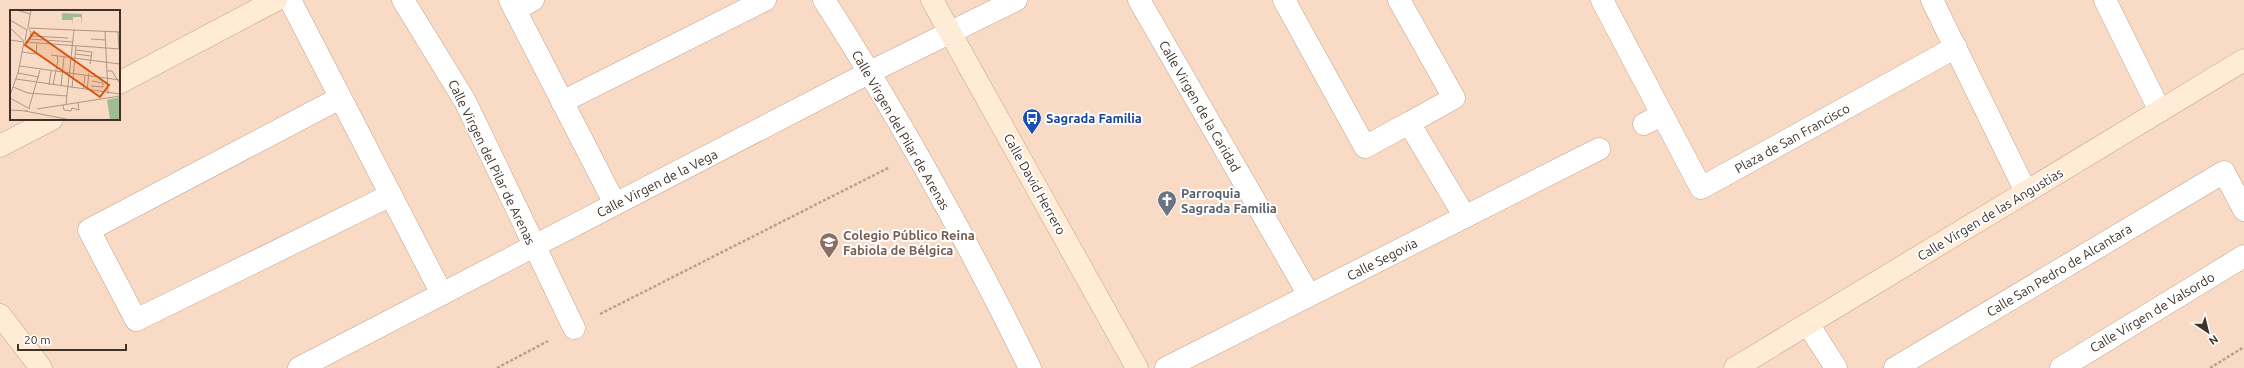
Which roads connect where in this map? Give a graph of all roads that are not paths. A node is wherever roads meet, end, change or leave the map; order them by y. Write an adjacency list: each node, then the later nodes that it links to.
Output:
1 (276, 0): 19 (street)
2 (290, 0): 20 (street)
3 (403, 0): 32 (street, Calle Virgen del Pilar de Arenas)
4 (765, 0): 21 (street)
5 (824, 0): 18 (street, Calle Virgen del Pilar de Arenas)
6 (932, 0): 15 (street, Calle David Herrero)
7 (1016, 0): 15 (street, Calle Virgen de la Vega)
8 (1139, 0): 35 (street, Calle Virgen de la Caridad)
9 (1284, 0): 24 (street)
10 (1400, 0): 24 (street)
11 (1602, 0): 16 (street, Plaza de San Francisco)
12 (1932, 0): 16 (street)
13 (2105, 0): 22 (street)
14 (519, 3): 21 (street)
15 (950, 33): 18 (street, Calle Virgen de la Vega); 42 (street, Calle David Herrero)
16 (1956, 47): 27 (street)
17 (2244, 60): 22 (street, Calle Virgen de las Angustias)
18 (870, 72): 29 (street, Calle Virgen de la Vega); 41 (street, Calle Virgen del Pilar de Arenas)
19 (120, 82)
20 (340, 98): 28 (street); 28 (street)
21 (562, 102): 29 (street)
22 (2160, 111): 27 (street, Calle Virgen de las Angustias)
23 (50, 120): 25 (street)
24 (1409, 123): 31 (street)
25 (0, 146)
26 (1599, 149): 31 (street, Calle Segovia)
27 (2026, 192): 37 (street, Calle Virgen de las Angustias)
28 (391, 195): 34 (street)
29 (615, 204): 32 (street, Calle Virgen de la Vega)
30 (2244, 210): 46 (street, Calle San Pedro de Alcantara)
31 (1465, 217): 35 (street, Calle Segovia)
32 (534, 246): 34 (street, Calle Virgen de la Vega); 38 (street, Calle Virgen del Pilar de Arenas)
33 (2244, 256): 47 (street, Calle Virgen de Valsordo)
34 (442, 294): 40 (street, Calle Virgen de la Vega)
35 (1310, 295): 43 (street, Calle Segovia)
36 (0, 315): 39 (street)
37 (1808, 324): 44 (street, Calle Virgen de las Angustias); 45 (street)
38 (574, 328)
39 (41, 368)
40 (299, 368)
41 (1030, 368)
42 (1137, 368)
43 (1166, 368)
44 (1735, 368)
45 (1836, 368)
46 (1895, 368)
47 (2061, 368)

